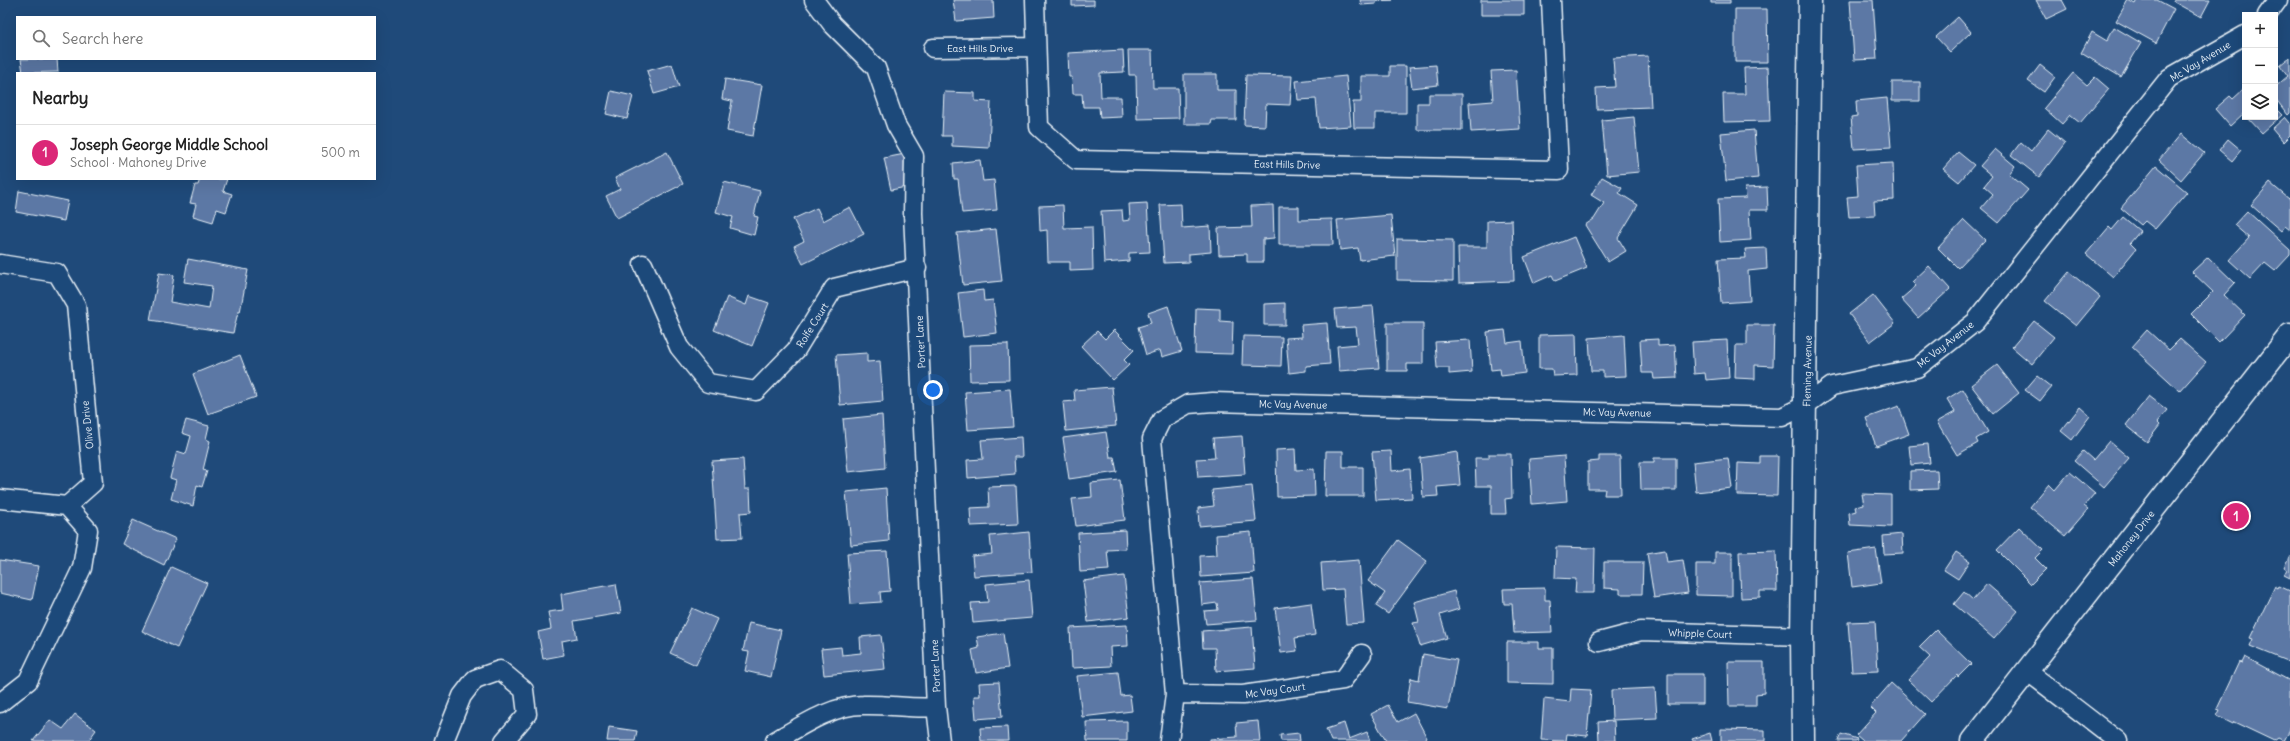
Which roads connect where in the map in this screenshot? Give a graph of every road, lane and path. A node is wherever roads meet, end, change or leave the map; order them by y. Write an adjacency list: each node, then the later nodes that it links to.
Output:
1 (814, 0): 12 (street, Porter Lane)
2 (1035, 0): 9 (street)
3 (1551, 0): 9 (street, East Hills Drive)
4 (1810, 0): 14 (street, Fleming Avenue)
5 (2278, 0): 6 (street)
6 (2269, 12)
7 (2242, 37): 14 (street, Mc Vay Avenue)
8 (933, 48): 9 (street, East Hills Drive)
9 (1035, 48)
10 (0, 264): 16 (street, Olive Drive)
11 (643, 264): 12 (street, Rolfe Court)
12 (917, 268): 23 (street, Porter Lane)
13 (2290, 336): 20 (street, Mahoney Drive)
14 (1806, 405): 17 (street, Fleming Avenue); 21 (street, Mc Vay Avenue)
15 (0, 499): 16 (street)
16 (67, 506): 22 (street)
17 (1802, 636): 18 (street, Whipple Court); 29 (street, Fleming Avenue)
18 (1599, 642)
19 (1362, 654): 21 (street, Mc Vay Court)
20 (2028, 671): 30 (street, Mahoney Drive); 31 (street)
21 (1175, 694): 28 (street, Mc Vay Avenue)
22 (0, 703)
23 (936, 707): 26 (street); 27 (street, Porter Lane)
24 (444, 741): 25 (street)
25 (504, 741)
26 (775, 741)
27 (940, 741)
28 (1169, 741)
29 (1803, 741)
30 (1972, 741)
31 (2118, 741)

